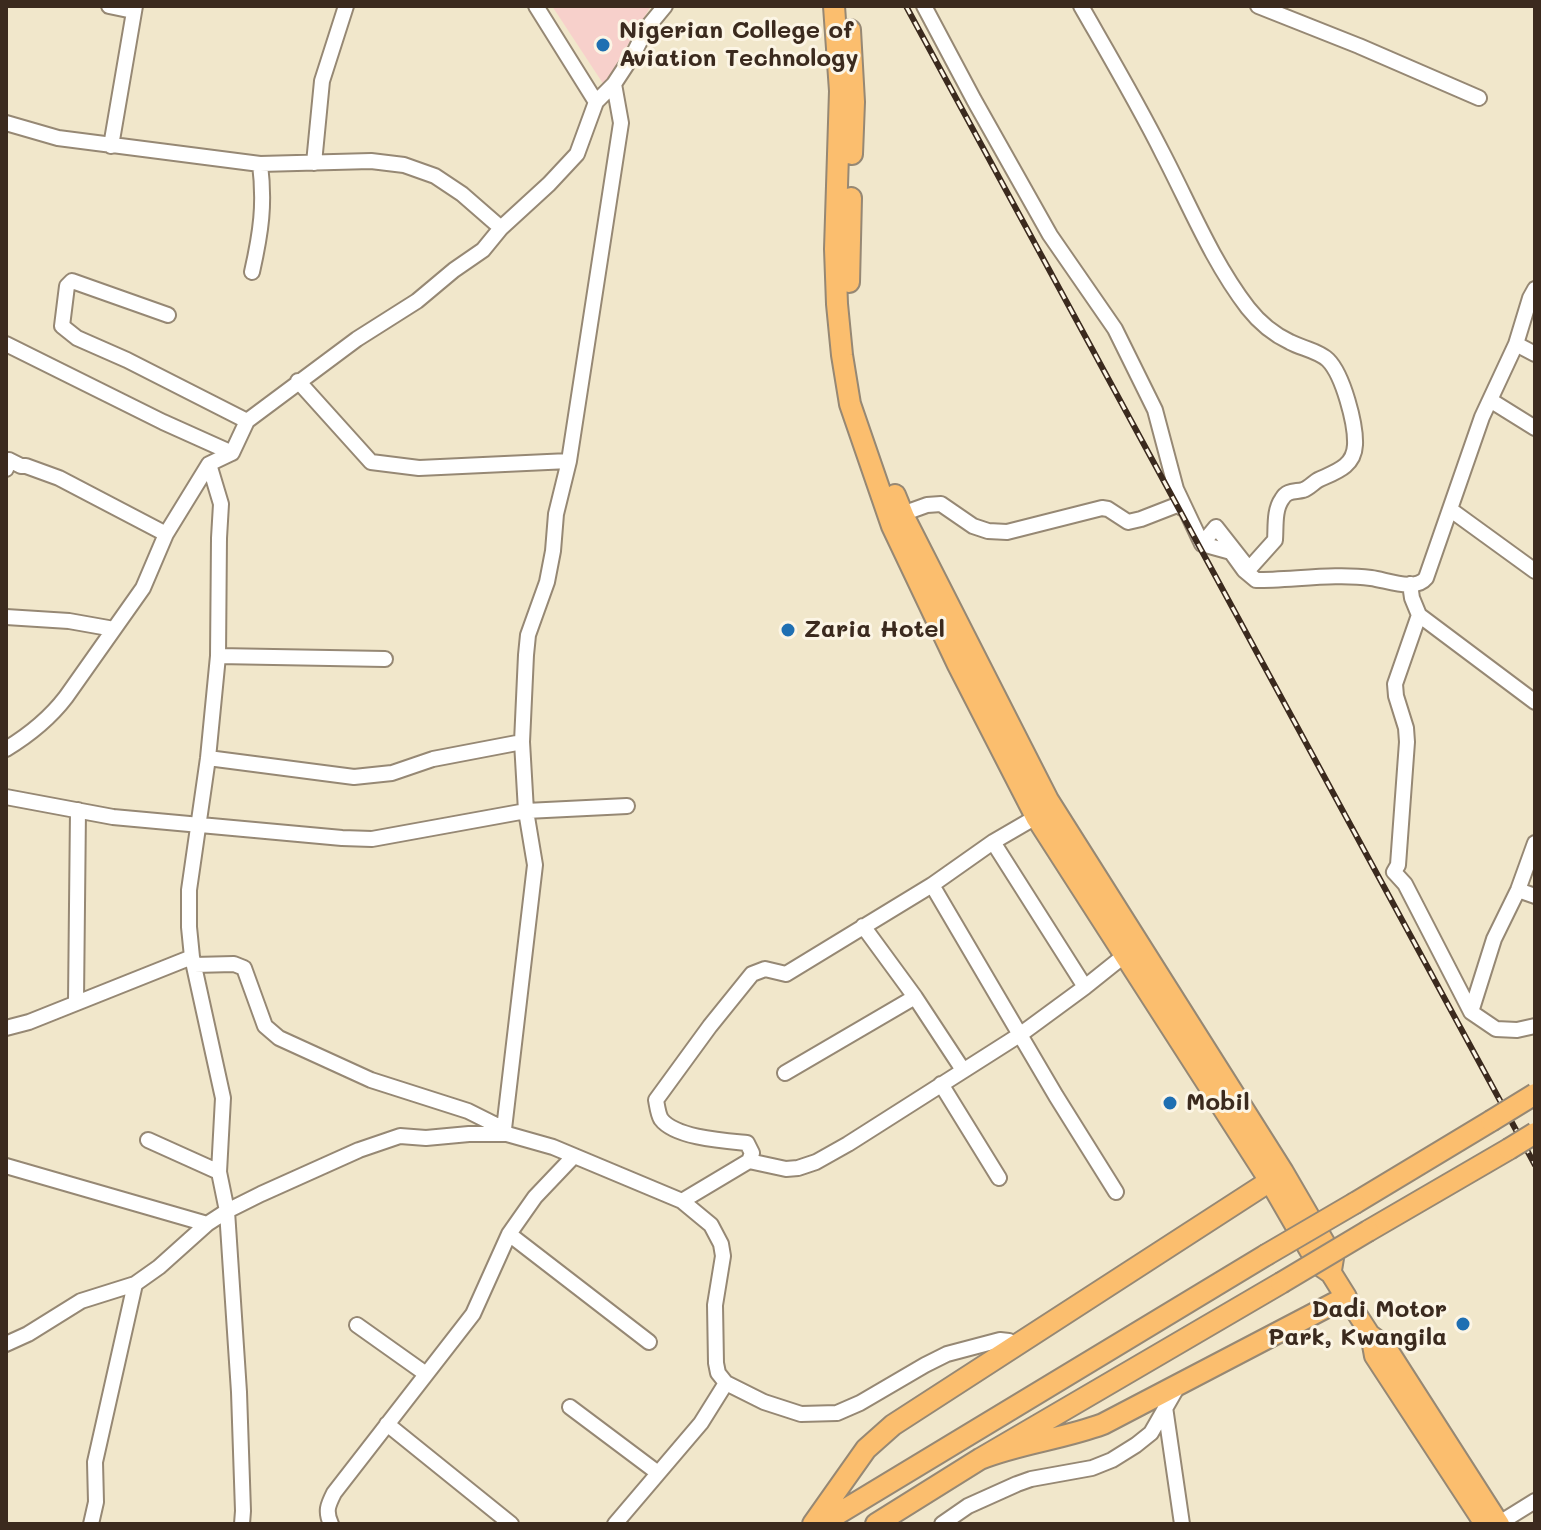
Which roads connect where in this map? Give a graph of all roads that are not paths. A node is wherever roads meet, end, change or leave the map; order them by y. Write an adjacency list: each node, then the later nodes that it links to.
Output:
1 (109, 6): 10 (street)
2 (346, 6): 16 (street)
3 (536, 6): 13 (street)
4 (665, 6): 11 (street)
5 (834, 6): 53 (highway)
6 (847, 6): 35 (highway)
7 (924, 6): 33 (street)
8 (1081, 6): 37 (street)
9 (1258, 6): 12 (street)
10 (134, 9): 15 (street)
11 (614, 84): 13 (street); 30 (street)
12 (1479, 98)
13 (596, 102): 18 (street)
14 (6, 123): 15 (street)
15 (111, 146): 17 (street)
16 (314, 163): 17 (street); 18 (street)
17 (260, 164): 19 (street)
18 (501, 228): 25 (street)
19 (252, 272)
20 (1535, 289): 23 (street)
21 (168, 315): 27 (street)
22 (6, 344): 29 (street)
23 (1516, 344): 24 (street); 26 (street)
24 (1535, 354)
25 (298, 381): 27 (street); 30 (street)
26 (1490, 400): 28 (street); 34 (street)
27 (247, 421): 29 (street)
28 (1535, 428)
29 (232, 453): 31 (street)
30 (569, 461): 46 (street)
31 (209, 464): 36 (street); 43 (street)
32 (6, 469): 36 (street)
33 (1184, 509): 35 (street); 37 (street)
34 (1451, 510): 38 (street); 39 (street)
35 (902, 514): 91 (highway)
36 (166, 534): 42 (street)
37 (1202, 544): 39 (street)
38 (1535, 571)
39 (1410, 584): 40 (street)
40 (1419, 615): 45 (street); 68 (street)
41 (6, 617): 42 (street)
42 (114, 629): 47 (street)
43 (218, 656): 44 (street); 48 (street)
44 (385, 659)
45 (1535, 702)
46 (522, 742): 48 (street); 52 (street)
47 (6, 749)
48 (208, 758): 55 (street)
49 (6, 797): 51 (street)
50 (627, 806): 52 (street)
51 (78, 810): 54 (street); 67 (street)
52 (526, 811): 55 (street); 77 (street)
53 (1036, 817): 56 (street); 63 (highway)
54 (174, 823): 55 (street); 58 (street)
55 (199, 826): 58 (street)
56 (993, 842): 59 (street); 65 (street)
57 (1535, 843): 60 (street)
58 (194, 853): 64 (street)
59 (932, 885): 62 (street); 71 (street)
60 (1518, 890): 61 (street); 68 (street)
61 (1535, 896)
62 (863, 926): 66 (street); 81 (street)
63 (1125, 955): 65 (street); 85 (highway)
64 (193, 961): 67 (street); 77 (street); 83 (street)
65 (1085, 987): 71 (street)
66 (915, 997): 73 (street); 74 (street)
67 (76, 1001): 70 (street)
68 (1471, 1012): 69 (street)
69 (1535, 1026)
70 (8, 1027): 72 (street)
71 (1021, 1034): 73 (street); 86 (street)
72 (6, 1042)
73 (963, 1070): 75 (street)
74 (785, 1073)
75 (941, 1084): 81 (street); 84 (street)
76 (1535, 1094): 99 (highway, bridge)
77 (505, 1132): 80 (street); 88 (street)
78 (1535, 1133): 102 (highway, bridge)
79 (148, 1140): 83 (street)
80 (574, 1156): 87 (street); 90 (street)
81 (749, 1161): 87 (street)
82 (6, 1166): 89 (street)
83 (219, 1172): 88 (street)
84 (999, 1178)
85 (1270, 1181): 91 (highway); 98 (highway)
86 (1116, 1192)
87 (682, 1201): 101 (street)
88 (227, 1211): 89 (street); 111 (street)
89 (207, 1224): 92 (street)
90 (509, 1234): 96 (street); 100 (street)
91 (1331, 1273): 93 (highway)
92 (135, 1284): 97 (street); 110 (street)
93 (1346, 1297): 95 (main road); 103 (highway)
94 (357, 1325): 100 (street)
95 (1370, 1334): 120 (main road); 121 (main road)
96 (649, 1342)
97 (6, 1344)
98 (1017, 1346): 101 (street); 115 (highway)
99 (1093, 1360): 102 (highway); 116 (highway)
100 (426, 1374): 106 (street)
101 (726, 1383): 108 (street)
102 (1109, 1384): 107 (highway)
103 (1178, 1385): 105 (street); 107 (highway)
104 (570, 1407): 108 (street)
105 (1165, 1407): 118 (street); 119 (street)
106 (387, 1424): 112 (street); 113 (street)
107 (980, 1459): 117 (highway)
108 (658, 1473): 114 (street)
109 (1535, 1501): 121 (street)
110 (91, 1524)
111 (242, 1524)
112 (331, 1524)
113 (511, 1524)
114 (615, 1524)
115 (813, 1524)
116 (821, 1524)
117 (876, 1524)
118 (942, 1524)
119 (1182, 1524)
120 (1484, 1524)
121 (1499, 1524)

